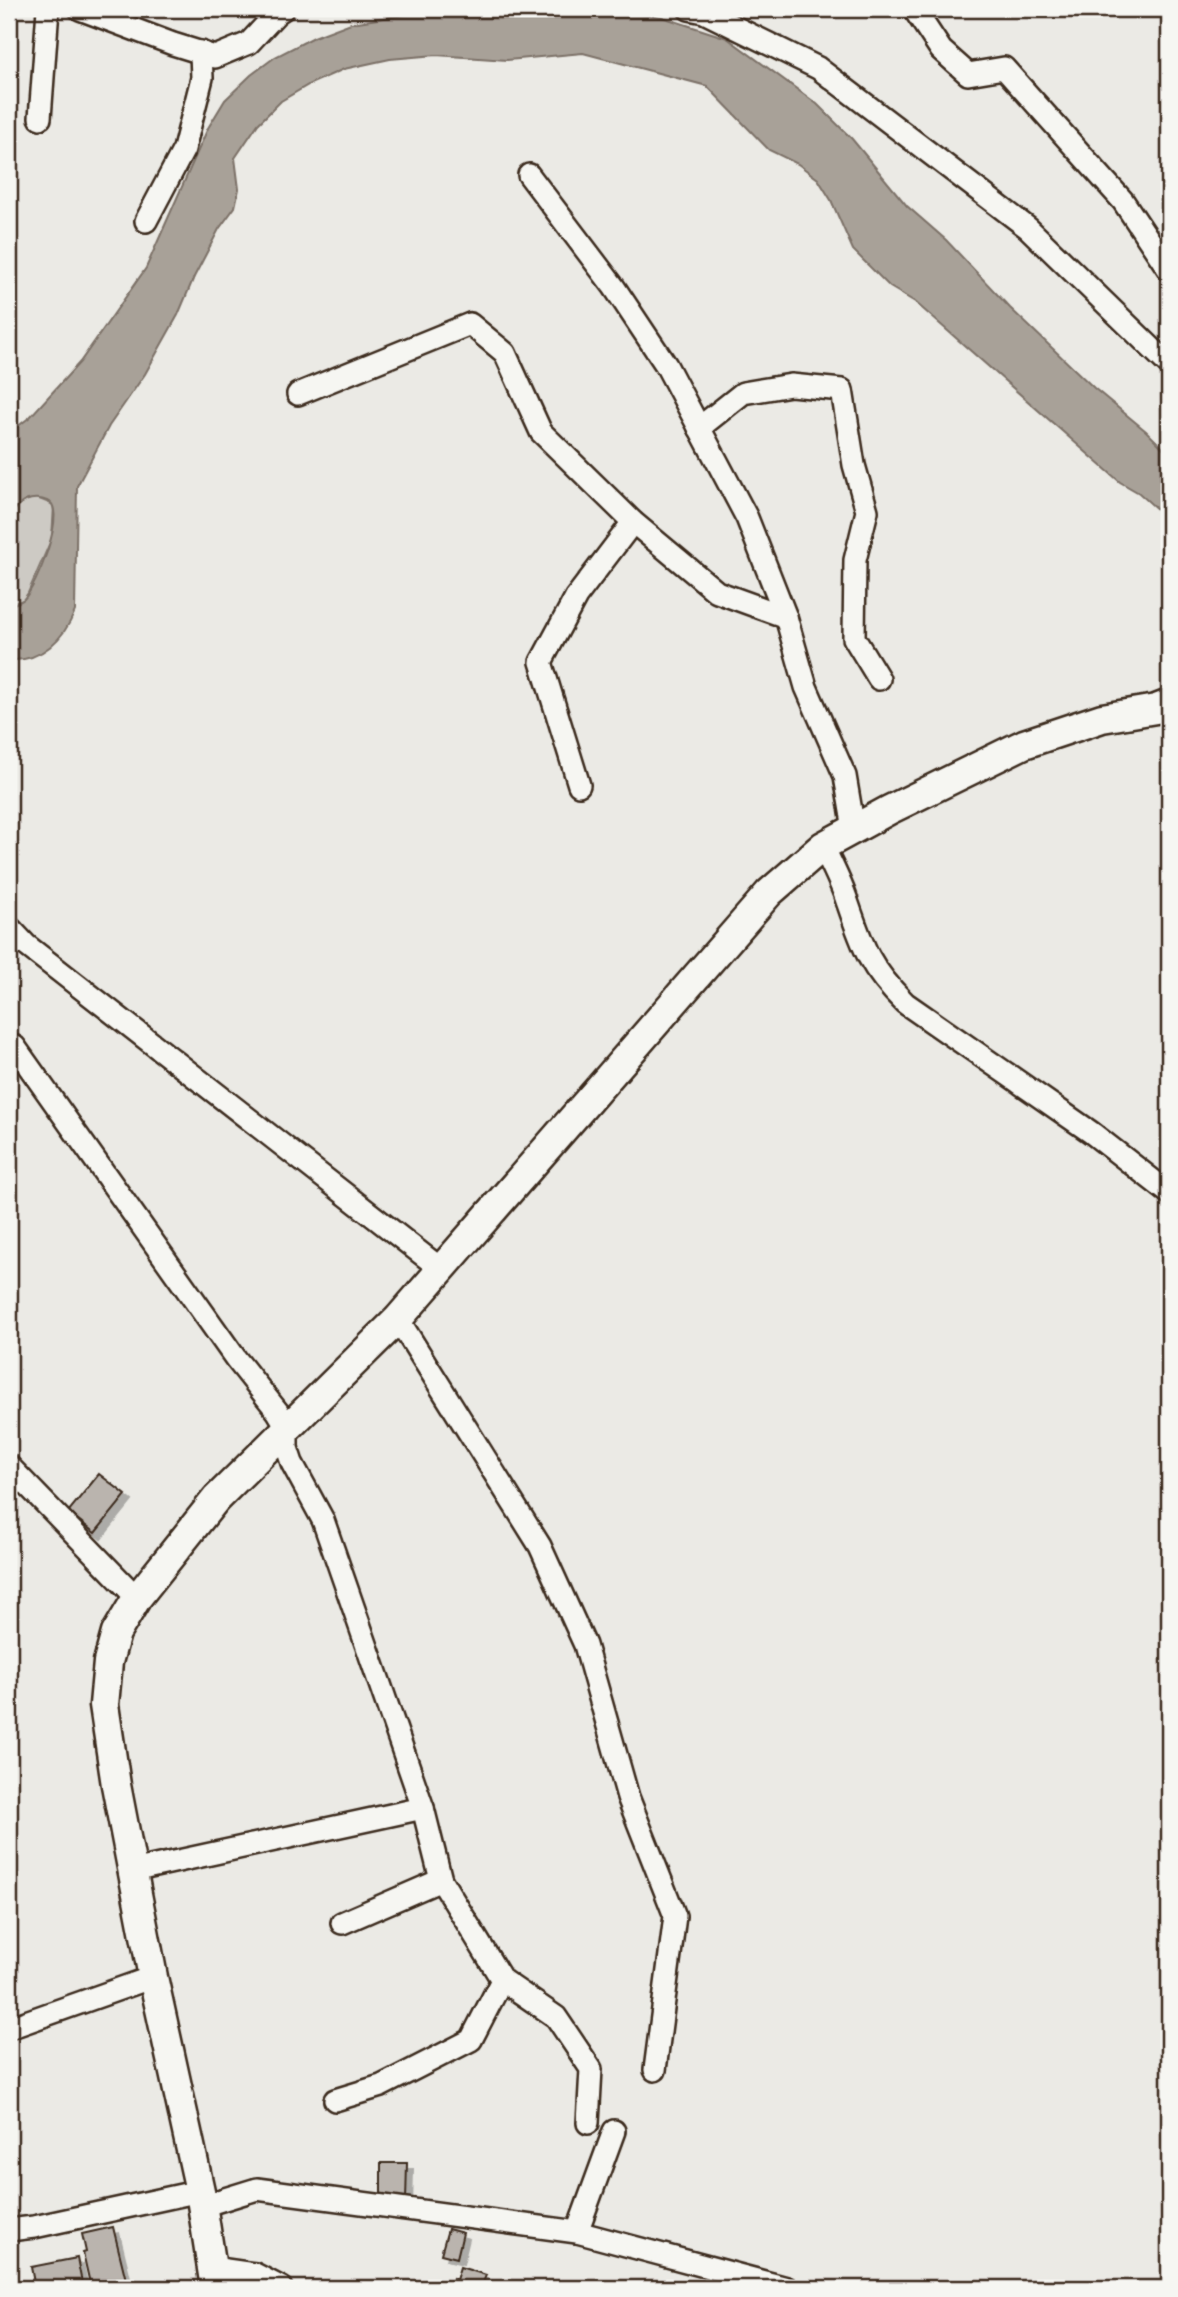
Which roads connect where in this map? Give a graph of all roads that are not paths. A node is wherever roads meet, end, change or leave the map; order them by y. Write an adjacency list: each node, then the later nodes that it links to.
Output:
1 (48, 9): 7 (street)
2 (80, 9): 6 (street)
3 (283, 9): 6 (street)
4 (689, 9): 11 (street)
5 (914, 9): 10 (street)
6 (201, 52): 9 (street)
7 (40, 118)
8 (529, 175): 13 (street)
9 (146, 221)
10 (1169, 270)
11 (1169, 365)
12 (298, 394): 14 (street)
13 (699, 428): 15 (street); 16 (street)
14 (633, 522): 15 (street); 18 (street)
15 (786, 617): 19 (street)
16 (878, 679)
17 (1169, 704): 19 (street)
18 (579, 785)
19 (854, 829): 20 (street)
20 (823, 846): 23 (street); 24 (street)
21 (9, 927): 24 (street)
22 (9, 1044): 26 (street)
23 (1169, 1193)
24 (440, 1269): 25 (street)
25 (398, 1319): 26 (street); 36 (street)
26 (288, 1427): 28 (street); 29 (street)
27 (9, 1466): 28 (street)
28 (137, 1598): 30 (street)
29 (423, 1808): 30 (street); 31 (street)
30 (132, 1871): 33 (street)
31 (441, 1880): 32 (street); 34 (street)
32 (342, 1923)
33 (153, 1977): 35 (street); 40 (street)
34 (502, 1980): 37 (street); 38 (street)
35 (9, 2028)
36 (655, 2070)
37 (335, 2100)
38 (588, 2123)
39 (614, 2131): 42 (street)
40 (201, 2198): 41 (street); 42 (street); 43 (street)
41 (9, 2230)
42 (577, 2232): 45 (street)
43 (213, 2278): 44 (street)
44 (282, 2288)
45 (787, 2288)

